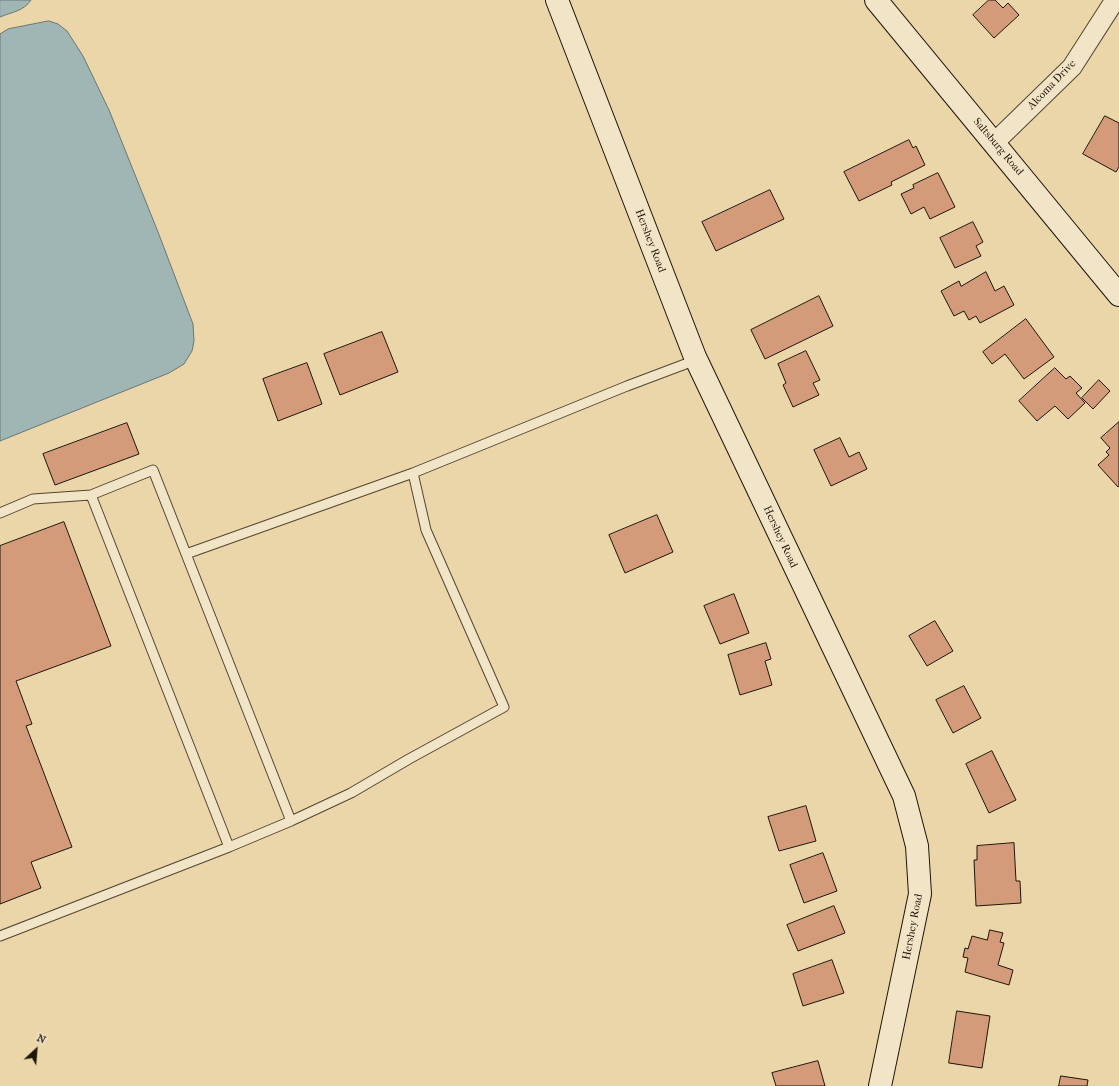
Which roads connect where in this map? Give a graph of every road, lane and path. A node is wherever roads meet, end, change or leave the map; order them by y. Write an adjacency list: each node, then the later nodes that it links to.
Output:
1 (556, 0): 6 (street, Hershey Road)
2 (876, 0): 4 (street, Saltsburg Road)
3 (1115, 0): 4 (street, Alcoma Drive)
4 (994, 143): 5 (street, Saltsburg Road)
5 (1119, 295)
6 (696, 360): 7 (lane); 14 (street, Hershey Road)
7 (413, 473): 10 (lane); 11 (lane)
8 (91, 495): 9 (lane); 10 (lane); 12 (lane)
9 (0, 513)
10 (186, 554): 11 (lane)
11 (291, 821): 12 (lane)
12 (230, 847): 13 (lane)
13 (0, 936)
14 (880, 1086)

